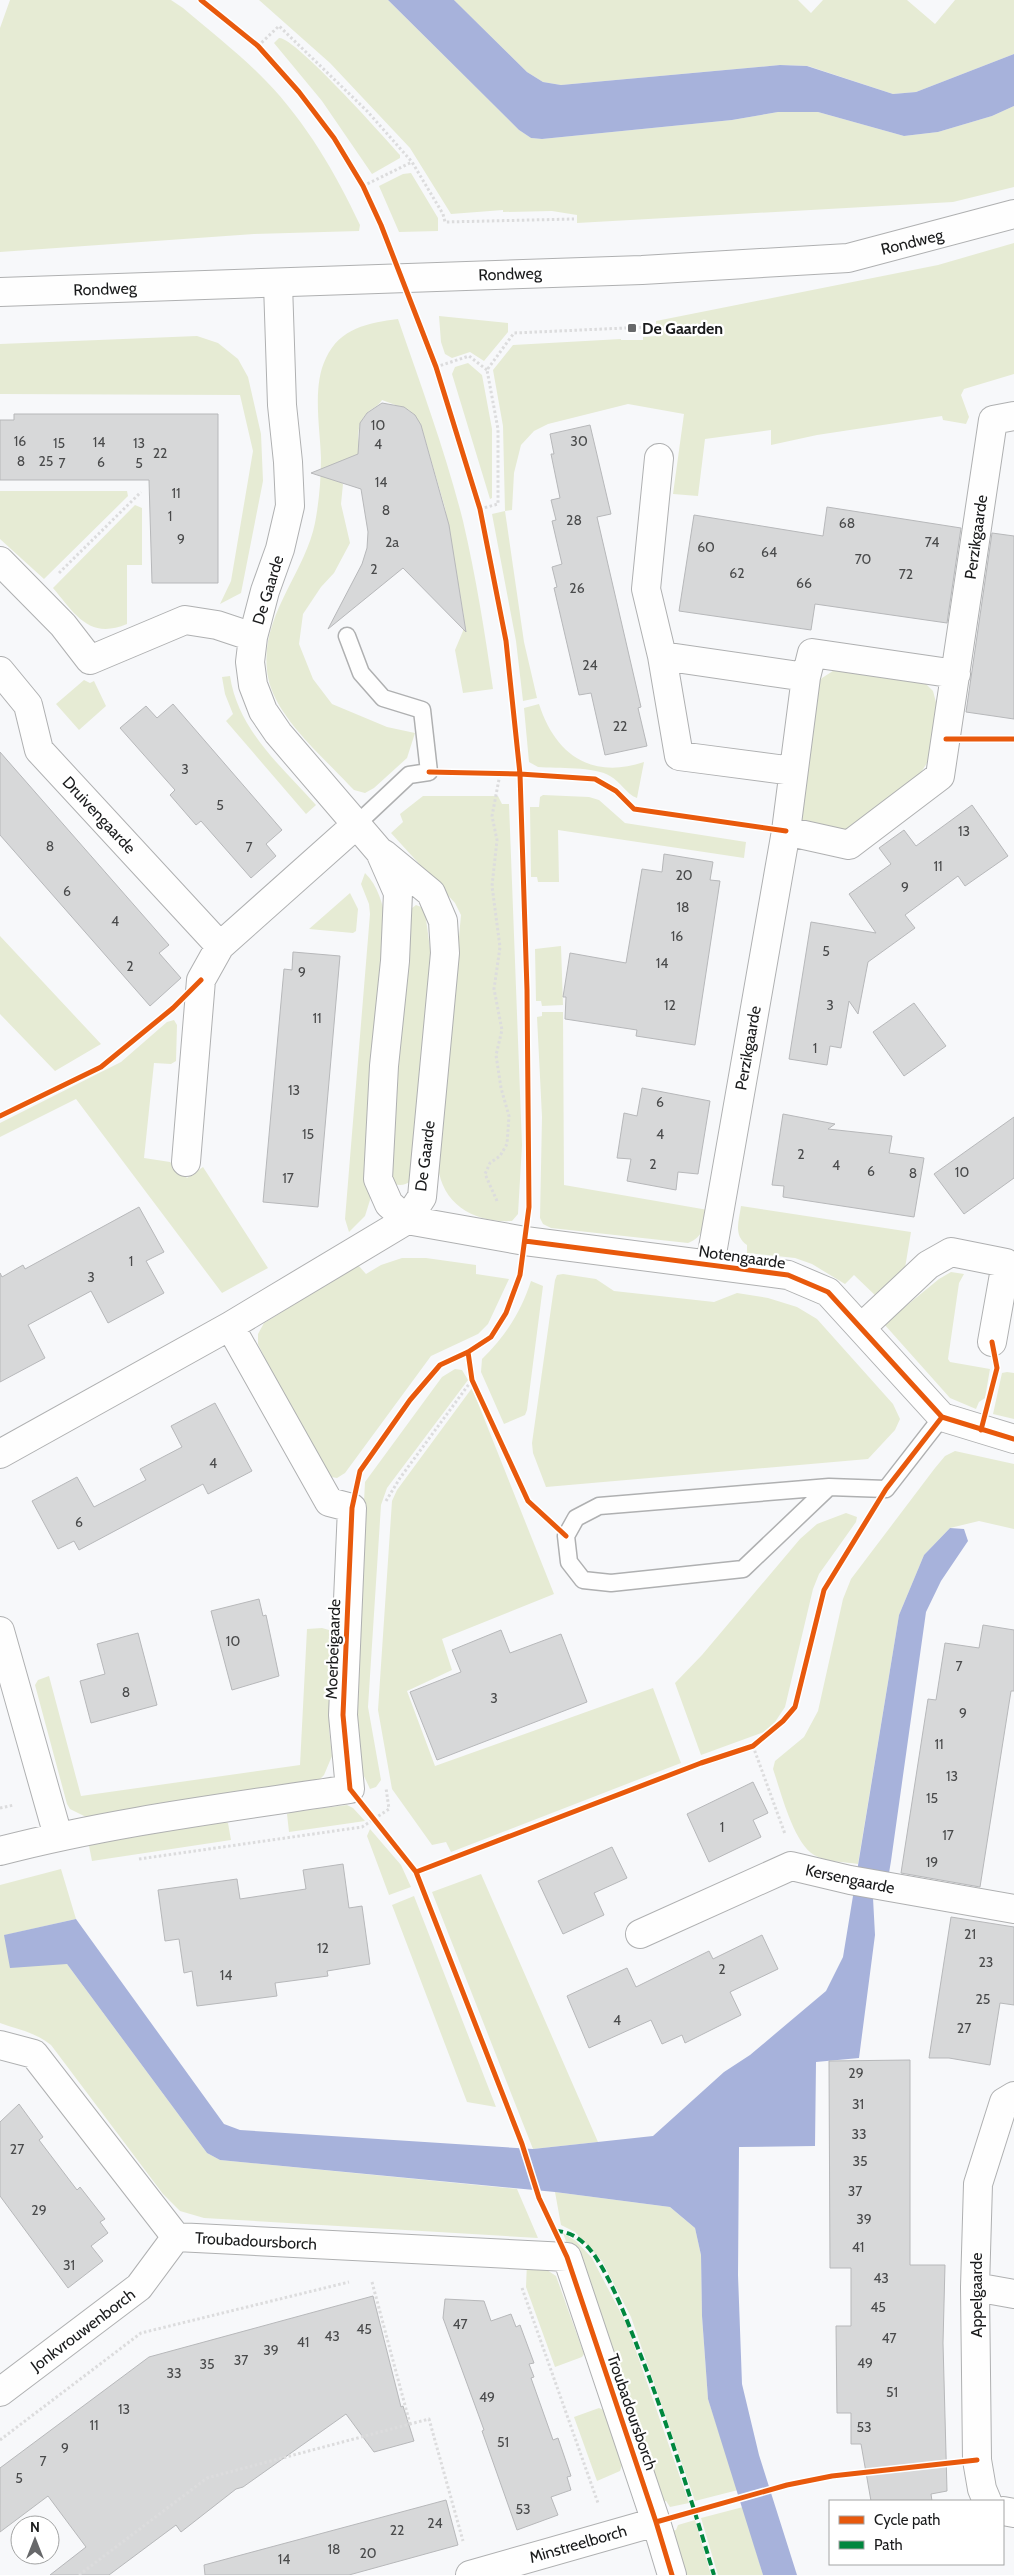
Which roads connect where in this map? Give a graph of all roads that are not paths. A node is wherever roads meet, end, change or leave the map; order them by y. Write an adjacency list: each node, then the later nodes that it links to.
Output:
1 (1014, 214): 2 (street, Rondweg)
2 (278, 284): 3 (street, Rondweg); 8 (street, De Gaarde)
3 (0, 292)
4 (1014, 416): 11 (street, Perzikgaarde)
5 (659, 458): 9 (street)
6 (0, 560): 8 (street)
7 (347, 636): 14 (lane)
8 (253, 638): 14 (street, De Gaarde)
9 (662, 656): 12 (street); 13 (street)
10 (0, 671): 17 (street, Druivengaarde)
11 (956, 674): 12 (street, Perzikgaarde); 15 (street, Perzikgaarde)
12 (806, 677): 13 (street, Perzikgaarde)
13 (793, 771): 15 (street, Perzikgaarde)
14 (358, 823): 16 (street, De Gaarde); 17 (street)
15 (786, 831): 20 (street, Perzikgaarde)
16 (380, 852): 19 (street, De Gaarde); 19 (street, De Gaarde)
17 (220, 946): 18 (street)
18 (186, 1162)
19 (407, 1220): 20 (street, Notengaarde); 21 (street)
20 (710, 1265): 22 (street, Notengaarde)
21 (230, 1326): 26 (street); 29 (street, Moerbeigaarde)
22 (862, 1327): 23 (street); 24 (street, Notengaarde)
23 (992, 1342)
24 (942, 1417): 25 (street); 27 (lane)
25 (1014, 1439)
26 (0, 1454)
27 (830, 1487): 27 (lane)
28 (0, 1632): 29 (street)
29 (58, 1836): 30 (street)
30 (0, 1851)
31 (1014, 1909): 32 (street, Kersengaarde)
32 (640, 1934)
33 (0, 2045): 35 (street, Troubadoursborch)
34 (1014, 2096): 36 (street, Appelgaarde)
35 (176, 2237): 38 (street, Jonkvrouwenborch); 40 (street, Troubadoursborch)
36 (975, 2288): 37 (street); 39 (street, Appelgaarde)
37 (1014, 2294)
38 (0, 2392)
39 (987, 2500)
40 (656, 2522): 41 (street, Minstreelborch); 42 (street, Troubadoursborch)
41 (472, 2574)
42 (672, 2575)

